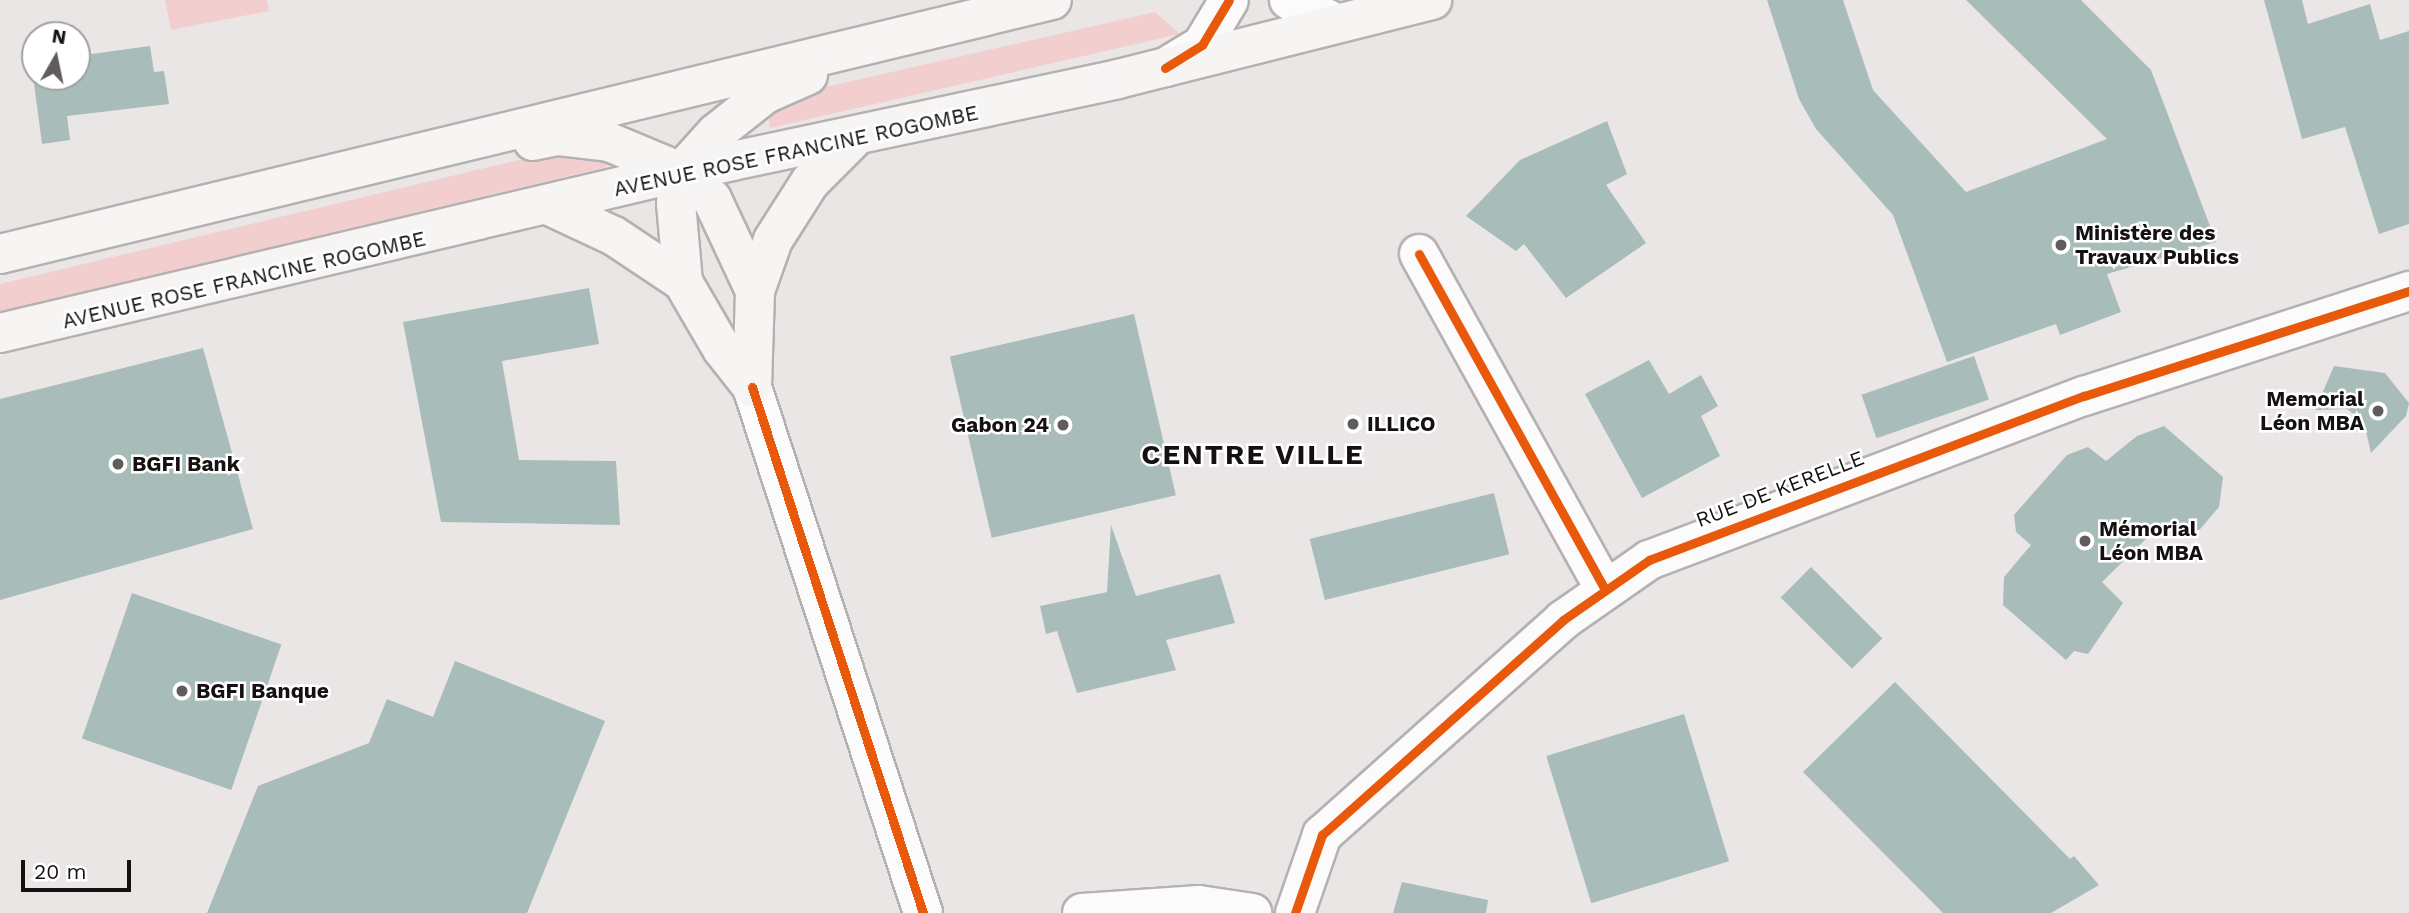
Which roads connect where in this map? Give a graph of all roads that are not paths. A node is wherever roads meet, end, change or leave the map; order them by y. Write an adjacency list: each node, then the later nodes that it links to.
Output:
1 (1228, 0): 6 (street)
2 (1289, 0): 5 (street)
3 (1432, 0): 5 (main road, AVENUE ROSE FRANCINE ROGOMBE)
4 (1035, 4): 8 (main road); 10 (main road)
5 (1334, 23): 6 (main road, AVENUE ROSE FRANCINE ROGOMBE)
6 (1165, 68): 7 (main road, AVENUE ROSE FRANCINE ROGOMBE)
7 (852, 140): 8 (main road, AVENUE ROSE FRANCINE ROGOMBE); 15 (main road)
8 (681, 172): 9 (main road, AVENUE ROSE FRANCINE ROGOMBE); 10 (main road); 13 (main road); 15 (main road)
9 (552, 207): 13 (main road); 16 (main road, AVENUE ROSE FRANCINE ROGOMBE)
10 (127, 220): 11 (main road)
11 (0, 254)
12 (1419, 254): 20 (street)
13 (683, 282): 19 (main road)
14 (2409, 290): 20 (street, RUE DE KERELLE)
15 (755, 291): 19 (main road)
16 (38, 329): 17 (main road); 18 (main road)
17 (0, 333)
18 (0, 348)
19 (752, 387): 21 (street)
20 (1604, 589): 24 (street, RUE DE KERELLE)
21 (923, 913)
22 (1082, 913): 23 (street)
23 (1252, 913)
24 (1295, 913)

